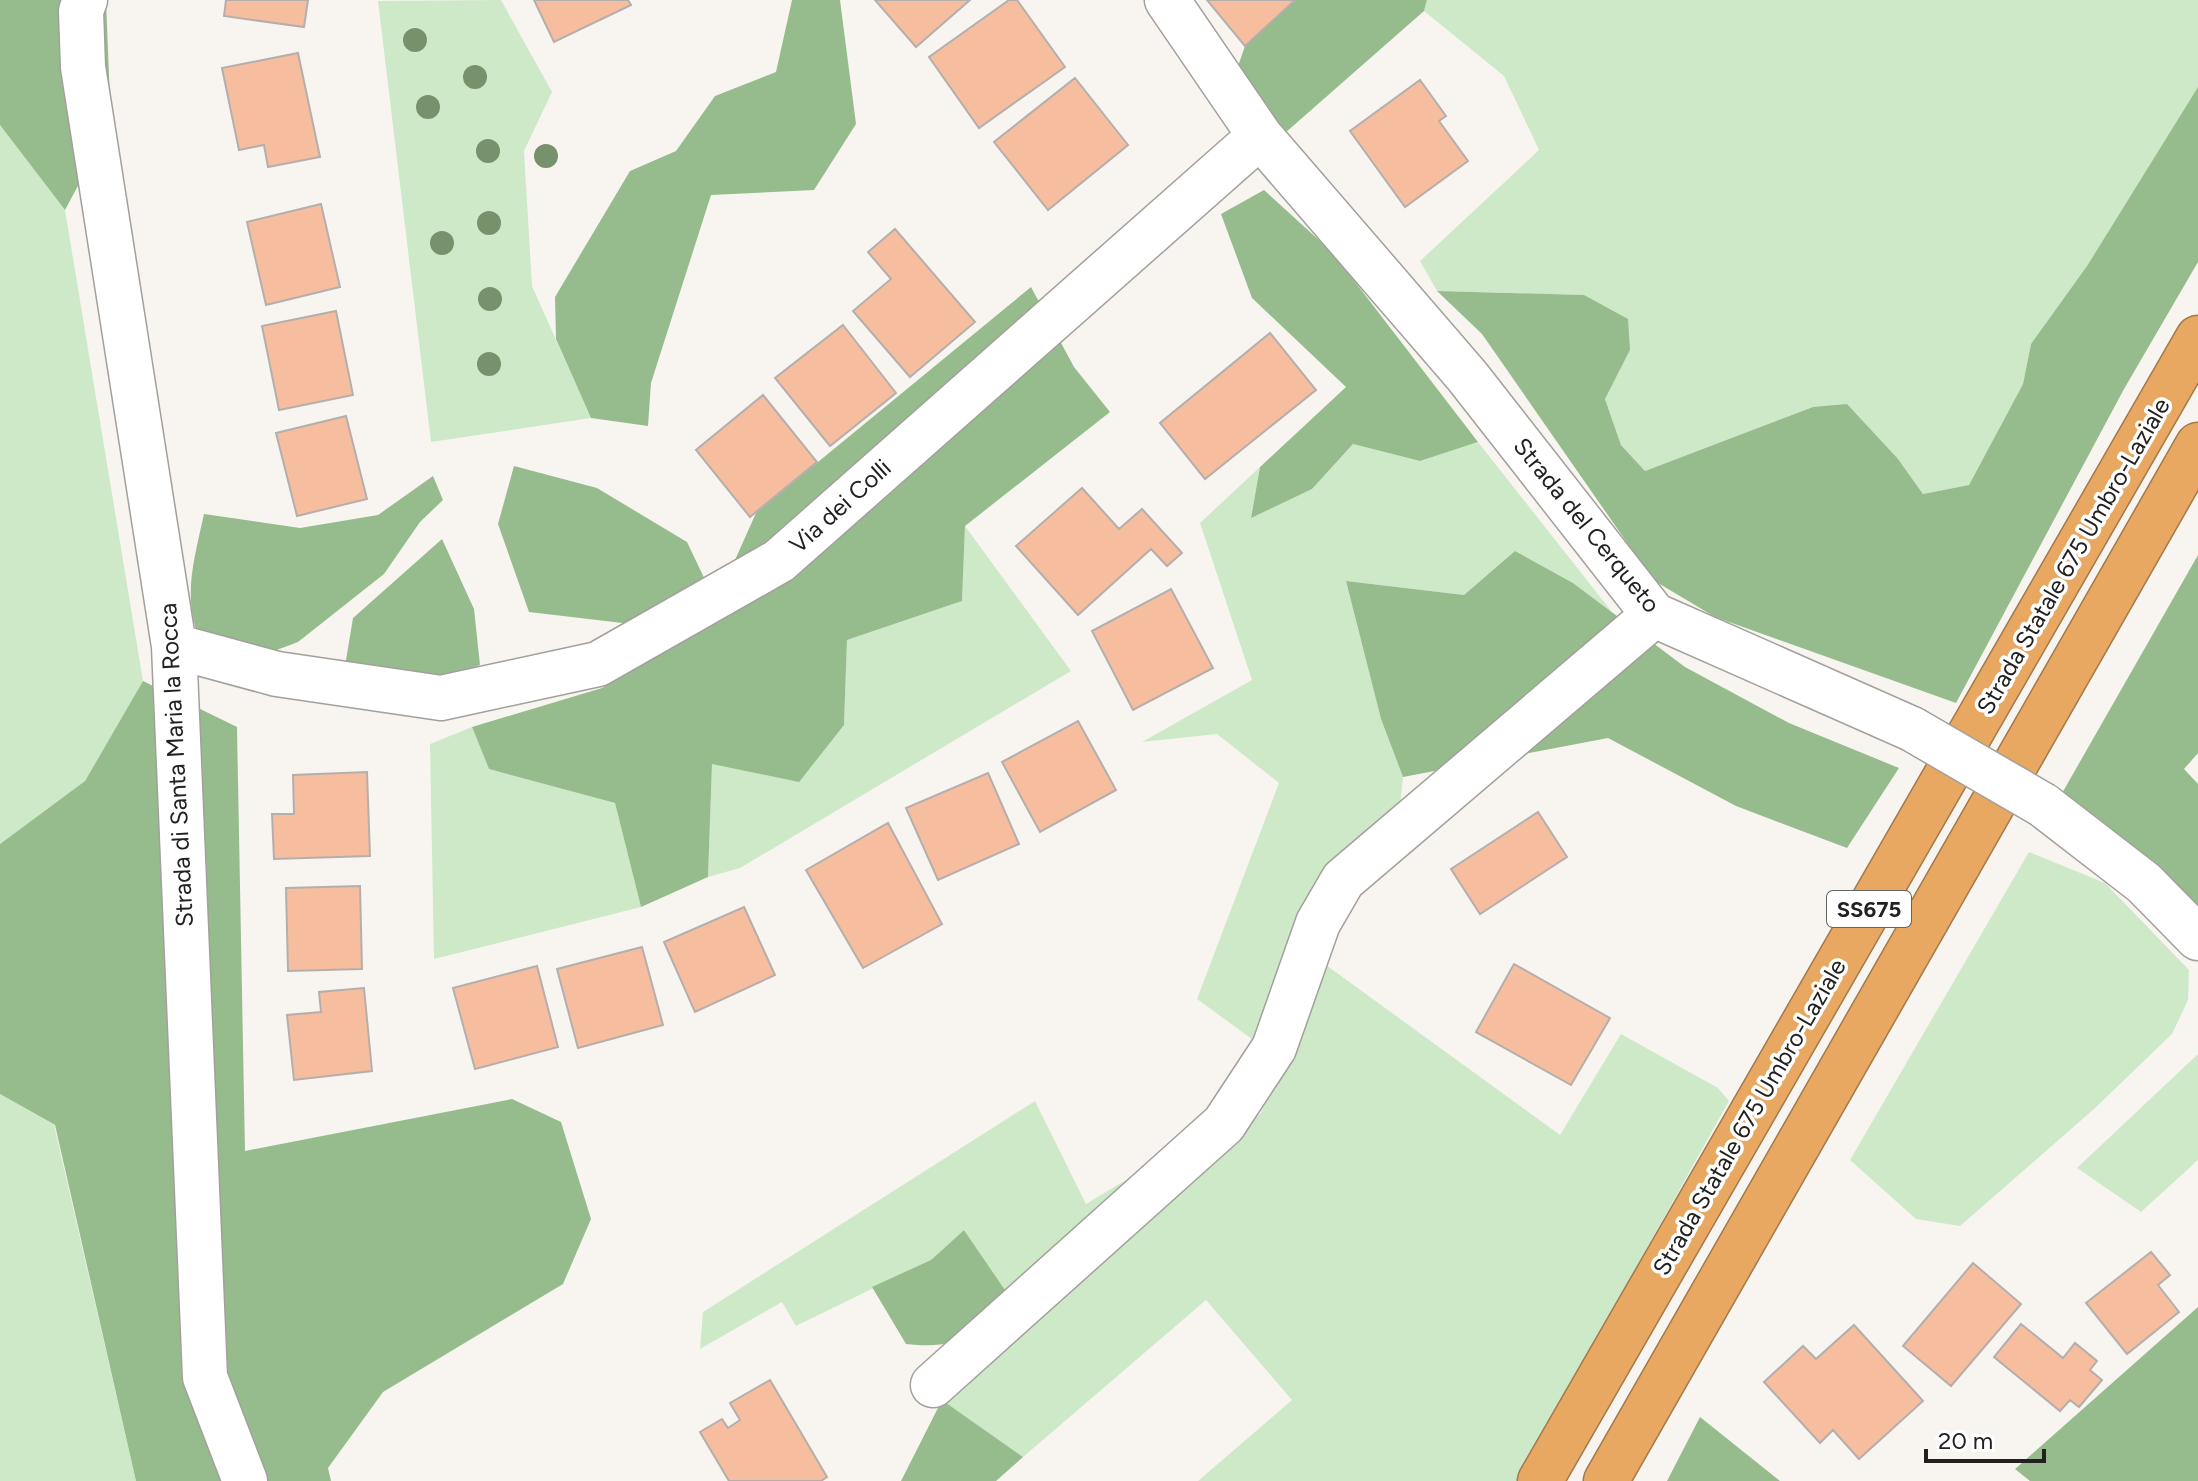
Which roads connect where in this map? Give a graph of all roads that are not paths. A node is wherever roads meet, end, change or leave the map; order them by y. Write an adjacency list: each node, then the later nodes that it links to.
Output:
1 (85, 0): 7 (street, Strada di Santa Maria la Rocca)
2 (1167, 0): 3 (street)
3 (1260, 136): 6 (street, Strada del Cerqueto); 7 (street, Via dei Colli)
4 (2198, 338): 11 (highway, Strada Statale 675 Umbro-Laziale / SS675)
5 (2198, 445): 12 (highway, SS675)
6 (1654, 615): 8 (street, Strada del Cerqueto, bridge); 9 (street)
7 (174, 646): 10 (street, Strada di Santa Maria la Rocca)
8 (2198, 938)
9 (933, 1385)
10 (245, 1481)
11 (1540, 1481)
12 (1606, 1481)

